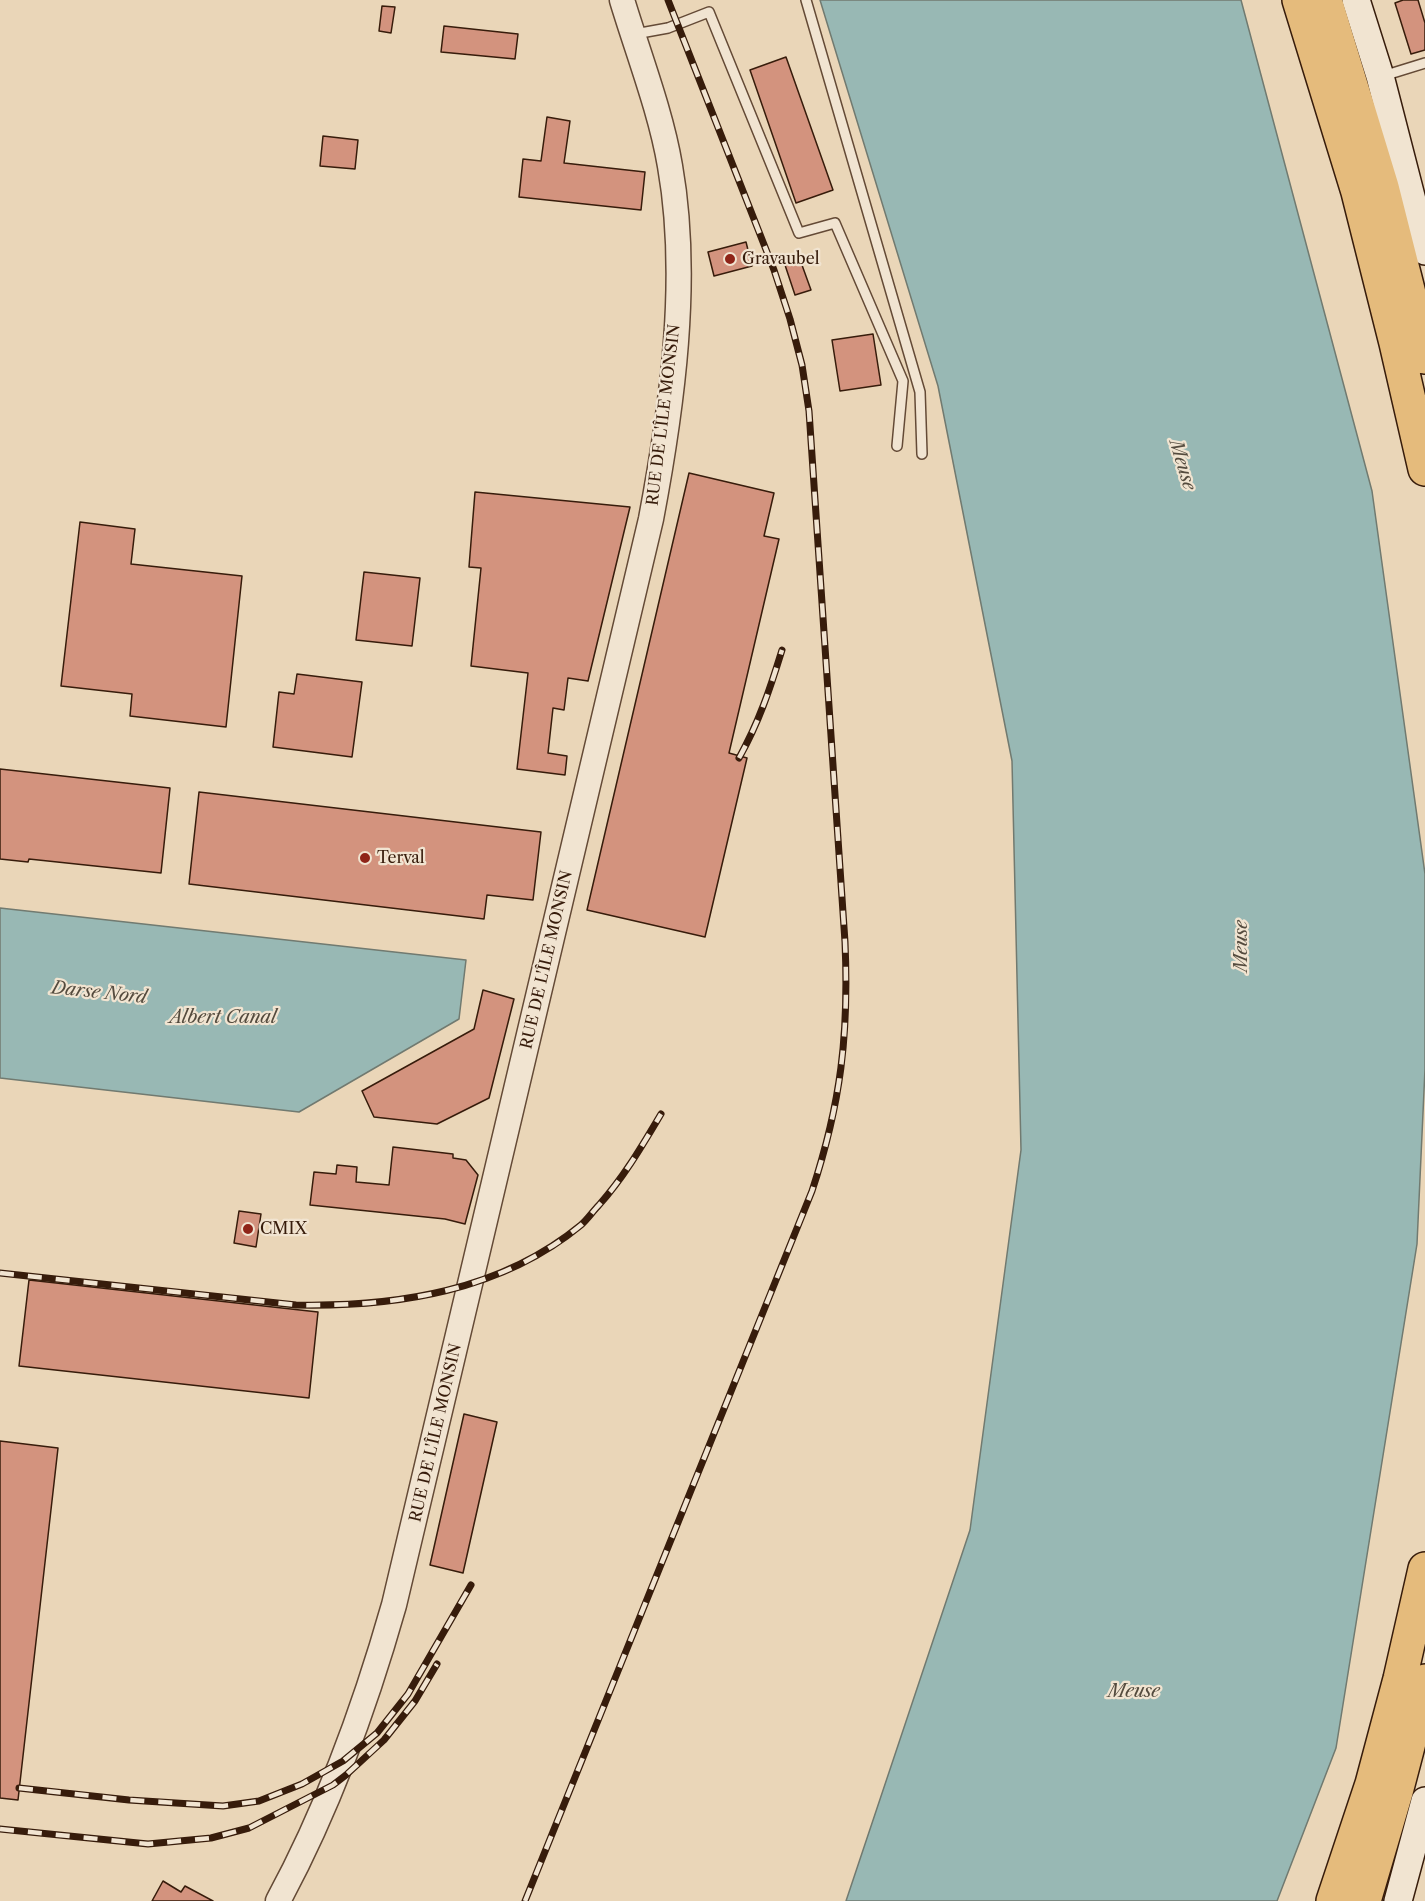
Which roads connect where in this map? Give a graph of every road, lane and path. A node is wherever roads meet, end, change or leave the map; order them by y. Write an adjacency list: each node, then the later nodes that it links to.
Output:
1 (622, 0): 6 (street, RUE DE L'ÎLE MONSIN)
2 (806, 0): 12 (lane)
3 (1299, 0): 13 (highway)
4 (1325, 0): 10 (highway)
5 (1356, 0): 8 (main road)
6 (632, 34): 11 (lane); 17 (street, RUE DE L'ÎLE MONSIN)
7 (1425, 63): 8 (lane)
8 (1380, 76): 9 (main road)
9 (1425, 251)
10 (1425, 357)
11 (897, 446)
12 (922, 454)
13 (1425, 470)
14 (1425, 1569): 18 (highway)
15 (1425, 1681): 19 (highway)
16 (1425, 1800): 20 (main road)
17 (278, 1901)
18 (1334, 1901)
19 (1364, 1901)
20 (1398, 1901)

